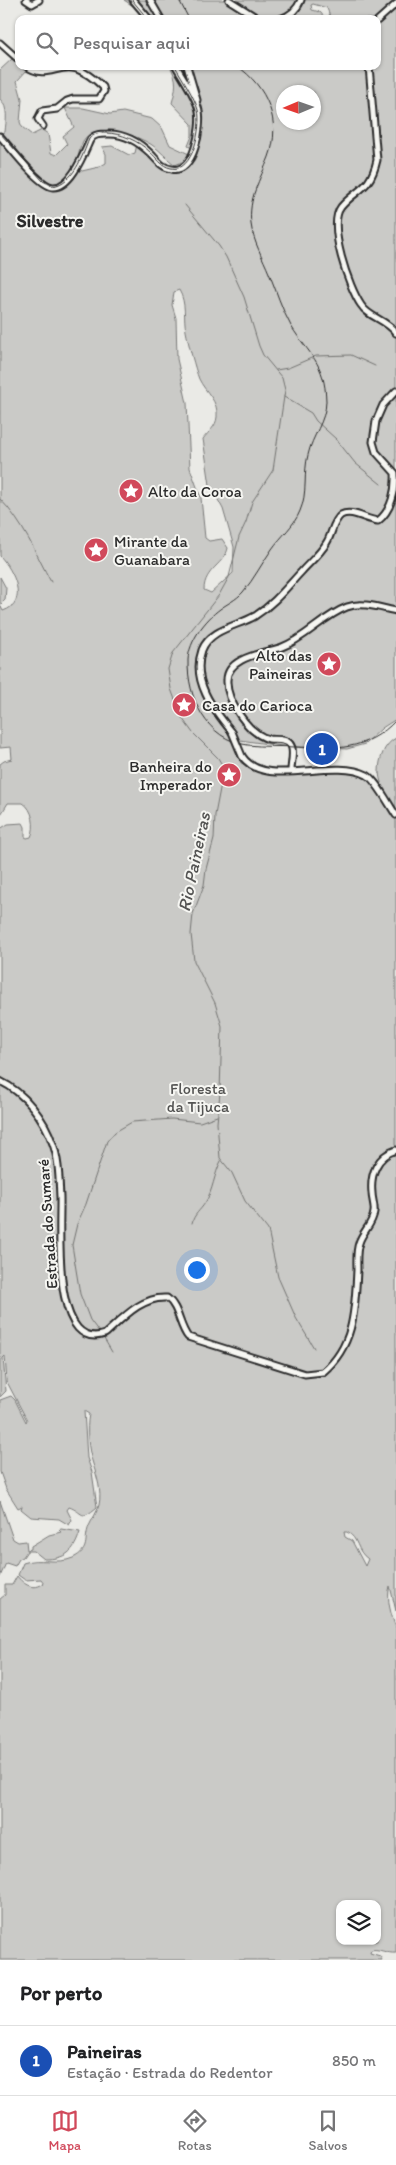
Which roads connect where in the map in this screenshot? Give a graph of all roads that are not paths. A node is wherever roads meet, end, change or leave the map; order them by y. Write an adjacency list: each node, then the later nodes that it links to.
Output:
1 (26, 0): 2 (street)
2 (39, 0)
3 (133, 0): 8 (street)
4 (150, 0): 9 (street)
5 (229, 0): 10 (street)
6 (301, 0): 11 (street)
7 (396, 4): 12 (street)
8 (146, 15)
9 (159, 15)
10 (253, 15)
11 (289, 15)
12 (381, 17)
13 (0, 43): 14 (street)
14 (15, 56)
15 (37, 70): 16 (street)
16 (54, 70)
17 (78, 70): 22 (street)
18 (178, 70): 21 (street)
19 (188, 70): 21 (street)
20 (369, 70): 24 (street)
21 (199, 110): 23 (street)
22 (43, 126)
23 (0, 136)
24 (396, 333)
25 (396, 391): 27 (street, bridge)
26 (396, 611): 27 (street)
27 (291, 770): 28 (street)
28 (396, 816)
29 (0, 1081): 30 (street, Estrada do Sumaré)
30 (396, 1150)

